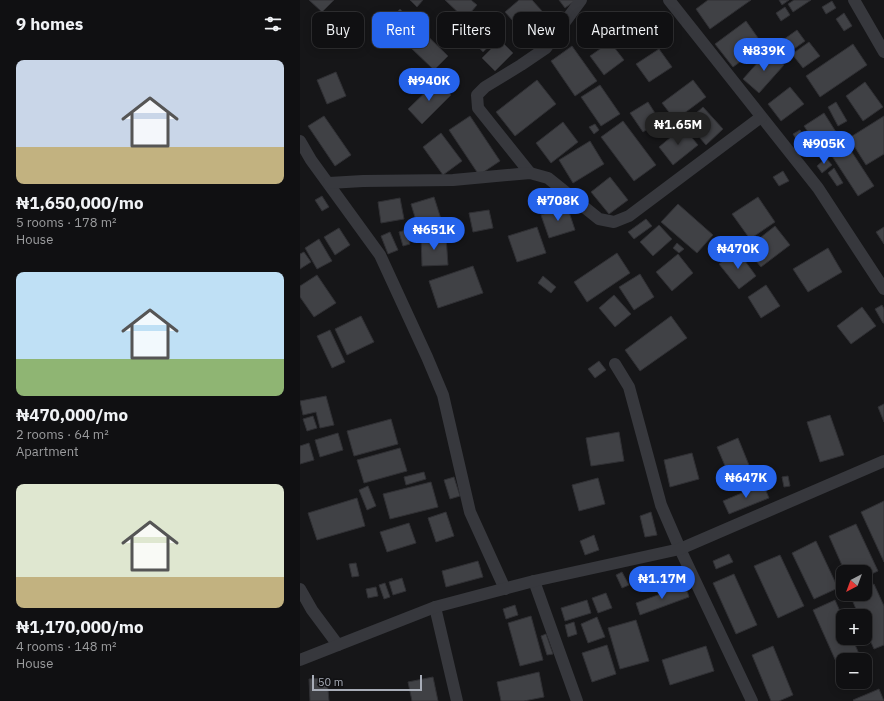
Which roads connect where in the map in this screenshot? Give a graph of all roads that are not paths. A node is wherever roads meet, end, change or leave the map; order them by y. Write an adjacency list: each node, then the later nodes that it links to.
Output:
1 (581, 0): 7 (street)
2 (669, 0): 5 (street)
3 (854, 0): 4 (street)
4 (884, 52)
5 (761, 117): 7 (street); 9 (street)
6 (300, 141): 8 (street)
7 (530, 173): 8 (street)
8 (328, 183): 15 (street)
9 (884, 289)
10 (615, 364): 12 (street)
11 (884, 461): 12 (street)
12 (680, 549): 13 (street); 21 (street)
13 (534, 581): 15 (street); 20 (street)
14 (300, 589): 17 (street)
15 (505, 589): 16 (street)
16 (435, 607): 17 (street); 19 (street)
17 (338, 645): 18 (street)
18 (300, 660)
19 (457, 701)
20 (577, 701)
21 (752, 701)

